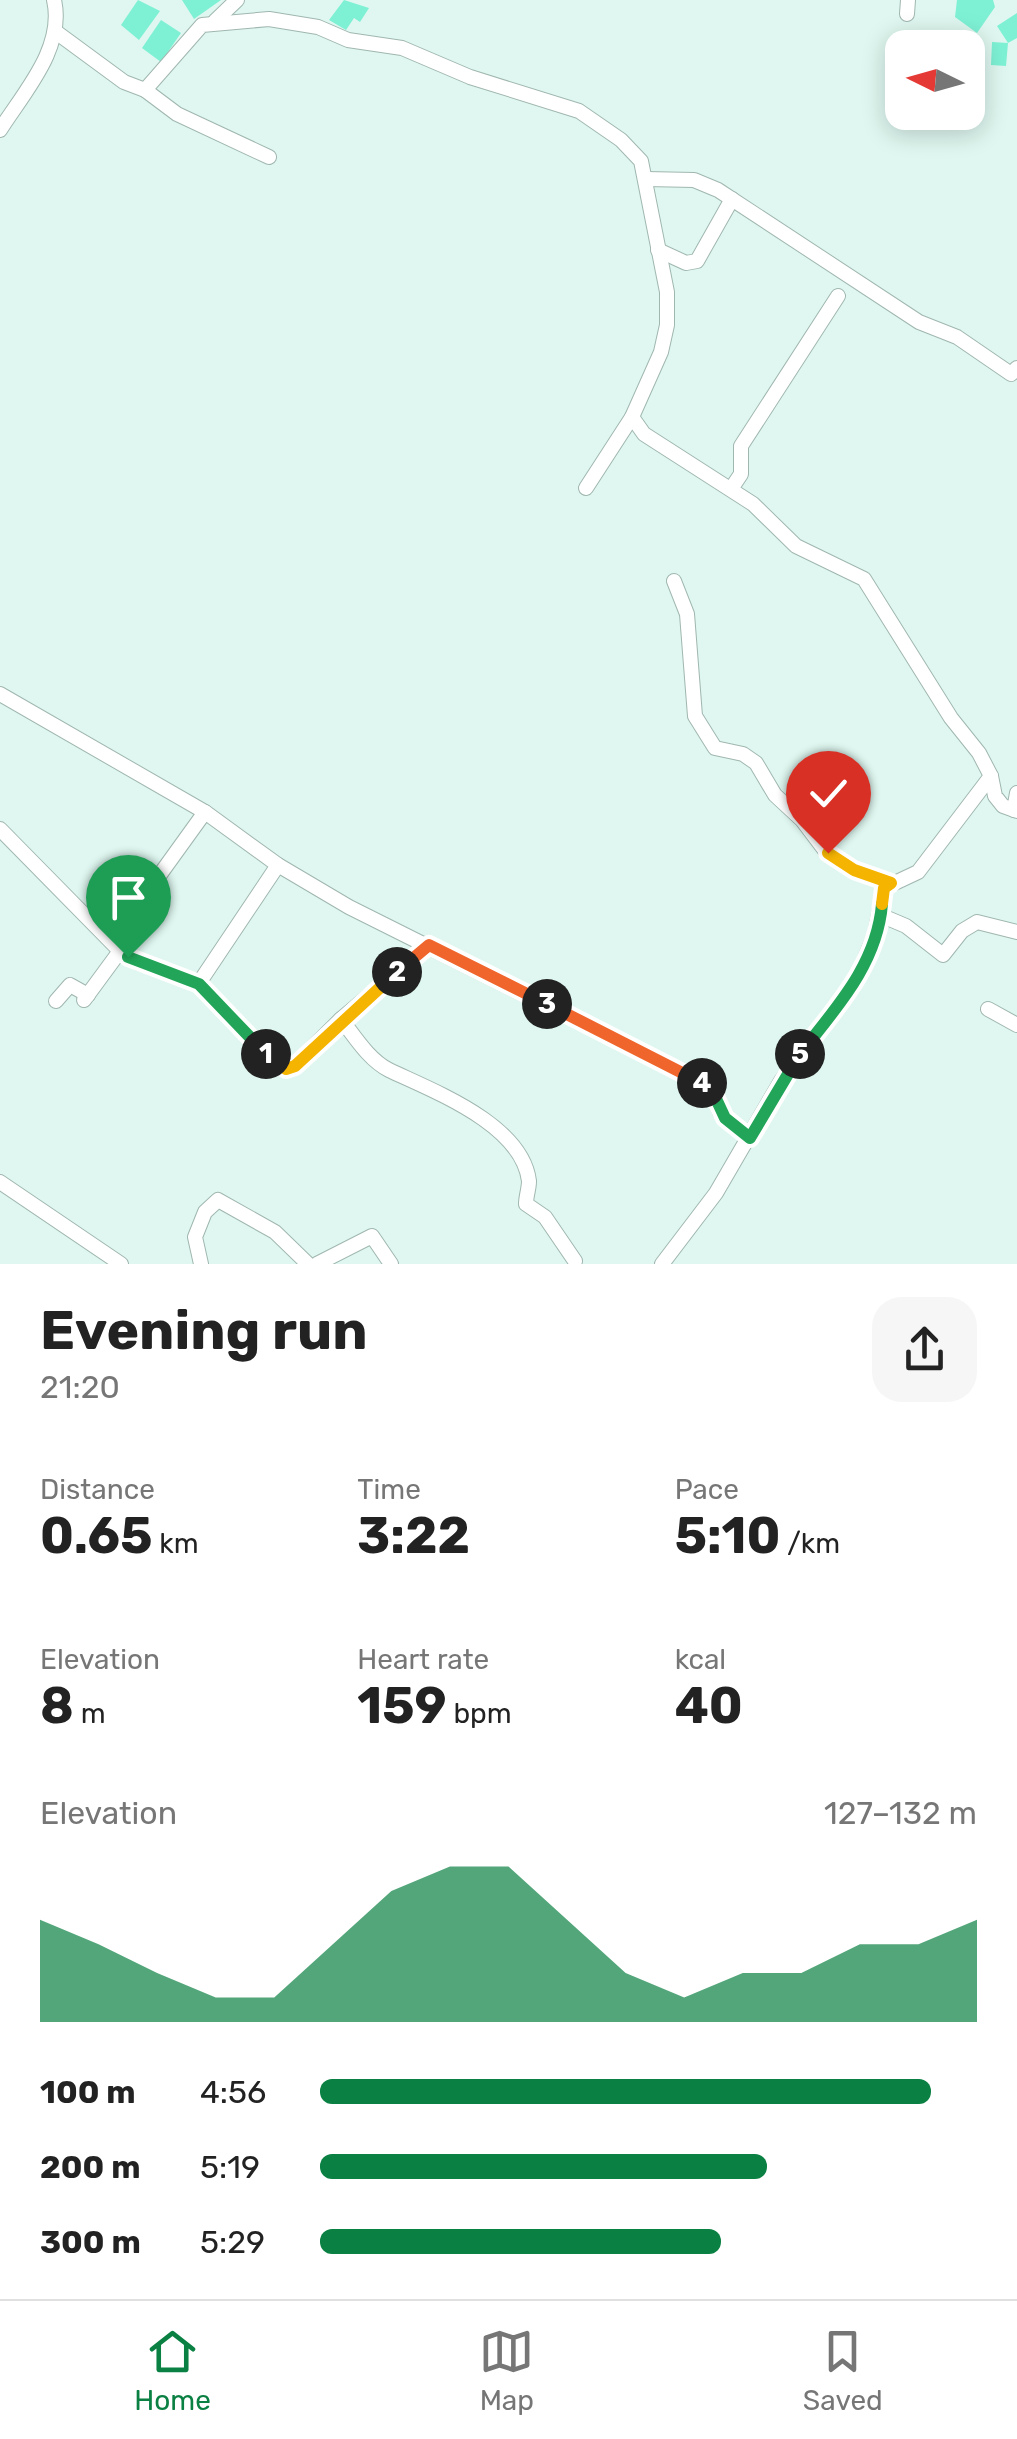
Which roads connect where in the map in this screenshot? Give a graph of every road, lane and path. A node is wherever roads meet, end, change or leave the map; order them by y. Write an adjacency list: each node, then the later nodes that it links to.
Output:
1 (54, 0): 4 (street)
2 (237, 0): 3 (street)
3 (214, 21): 5 (street); 8 (street)
4 (56, 32): 5 (street); 6 (street)
5 (145, 90): 7 (street)
6 (0, 130)
7 (269, 157)
8 (646, 179): 9 (street); 10 (street)
9 (732, 199): 10 (street); 12 (street)
10 (658, 250): 13 (street)
11 (838, 296): 15 (street)
12 (1017, 368)
13 (632, 418): 14 (street); 15 (street)
14 (586, 488)
15 (731, 489): 18 (street)
16 (674, 582): 24 (street)
17 (0, 694): 21 (street)
18 (992, 776): 20 (street); 24 (street)
19 (1017, 793): 20 (street)
20 (1015, 811)
21 (205, 812): 23 (street); 28 (street)
22 (0, 830): 28 (street)
23 (278, 865): 27 (street); 29 (street)
24 (891, 883): 25 (street)
25 (880, 916): 26 (street); 34 (street)
26 (1017, 932)
27 (429, 945): 32 (street); 34 (street)
28 (116, 946): 29 (street); 30 (street)
29 (199, 984): 32 (street)
30 (56, 1002)
31 (988, 1009): 33 (street)
32 (342, 1019): 36 (street)
33 (1017, 1025)
34 (750, 1138): 42 (street)
35 (0, 1182): 37 (street)
36 (574, 1263)
37 (121, 1264)
38 (201, 1264): 39 (street)
39 (308, 1264)
40 (317, 1264): 41 (street)
41 (391, 1264)
42 (662, 1264)

